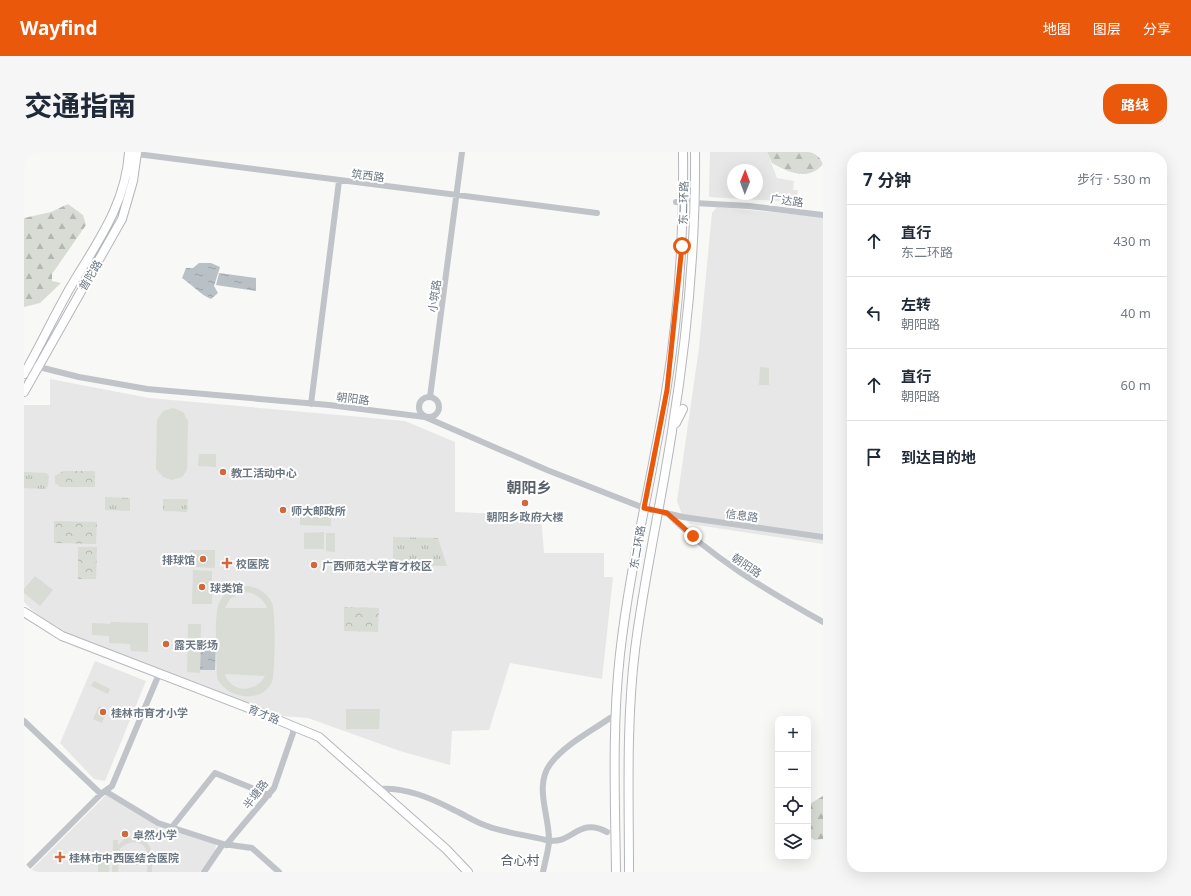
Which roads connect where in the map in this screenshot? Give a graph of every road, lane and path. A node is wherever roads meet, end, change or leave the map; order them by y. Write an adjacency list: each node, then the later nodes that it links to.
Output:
1 (128, 152): 12 (main road, 普陀路)
2 (462, 152): 7 (street, 小筑路)
3 (683, 152): 8 (main road, 东二环路)
4 (696, 152): 9 (main road, 东二环路)
5 (137, 153): 6 (street, 筑西路); 13 (main road, 普陀路)
6 (339, 181): 7 (street, 筑西路); 18 (street)
7 (457, 196): 10 (street, 筑西路); 17 (street, 小筑路)
8 (680, 202): 9 (street, 广达路); 15 (main road, 东二环路)
9 (696, 202): 11 (street, 广达路); 22 (main road, 东二环路)
10 (597, 213)
11 (823, 215)
12 (30, 363): 13 (street, 朝阳路); 14 (main road, 普陀路)
13 (38, 367): 16 (main road, 普陀路); 18 (street, 朝阳路)
14 (24, 374)
15 (667, 390): 19 (main road); 23 (main road, 东二环路)
16 (24, 392)
17 (430, 397): 21 (street); 21 (street)
18 (312, 404): 21 (street, 朝阳路)
19 (657, 409)
20 (683, 409): 22 (main road)
21 (426, 418): 23 (street, 朝阳路)
22 (672, 431): 24 (main road, 东二环路)
23 (644, 508): 24 (street, 朝阳路); 44 (main road, 东二环路)
24 (663, 512): 25 (street, 信息路); 27 (street, 朝阳路); 45 (main road, 东二环路)
25 (823, 536)
26 (24, 612): 28 (main road, 育才路)
27 (823, 622)
28 (159, 674): 31 (main road, 育才路); 33 (street)
29 (610, 718): 37 (street)
30 (24, 721): 33 (street)
31 (293, 726): 32 (main road, 育才路); 34 (street, 半塘路)
32 (379, 789): 37 (street); 42 (main road, 育才路)
33 (103, 792): 35 (street); 39 (street)
34 (269, 795): 35 (street); 38 (street, 半塘路)
35 (172, 827): 38 (street)
36 (608, 832): 37 (street)
37 (549, 841): 43 (street)
38 (225, 844): 40 (street, 半塘路); 41 (street)
39 (24, 871)
40 (204, 872)
41 (279, 872)
42 (468, 872)
43 (543, 872)
44 (616, 872)
45 (629, 872)

